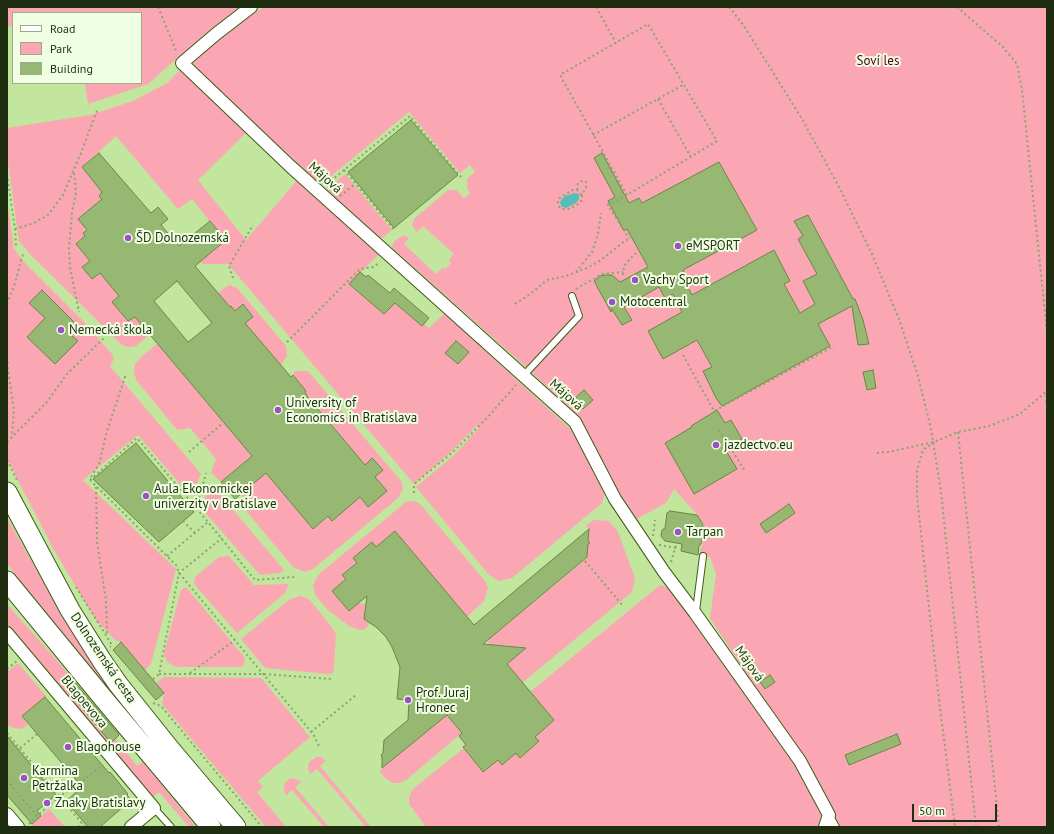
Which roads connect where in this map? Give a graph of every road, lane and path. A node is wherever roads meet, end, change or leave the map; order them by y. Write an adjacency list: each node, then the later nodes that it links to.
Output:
1 (158, 7): 7 (path)
2 (251, 7): 7 (street)
3 (596, 7): 6 (path)
4 (729, 7): 58 (path)
5 (957, 7): 42 (path)
6 (616, 43): 8 (path); 11 (path)
7 (182, 63): 19 (street, Májová)
8 (683, 84): 9 (path); 12 (path)
9 (658, 99): 11 (path); 12 (path)
10 (98, 108): 14 (path)
11 (593, 135): 21 (path)
12 (691, 157): 21 (path)
13 (344, 170): 16 (path); 17 (path); 19 (path)
14 (74, 171): 25 (path); 41 (path)
15 (7, 174): 25 (path)
16 (461, 177)
17 (355, 184): 22 (path); 26 (path)
18 (577, 190): 20 (path); 20 (path); 20 (path)
19 (318, 191): 22 (street, Májová)
20 (582, 195)
21 (627, 195): 28 (path)
22 (332, 203): 32 (street, Májová)
23 (602, 213): 34 (path)
24 (253, 224): 36 (path)
25 (15, 230): 29 (path)
26 (395, 231)
27 (633, 236): 28 (path)
28 (628, 238): 34 (path)
29 (16, 246)
30 (636, 253): 33 (path)
31 (23, 254): 39 (path)
32 (389, 254): 44 (path); 49 (street, Májová)
33 (623, 272): 35 (path); 37 (path)
34 (575, 273): 40 (path)
35 (623, 275)
36 (233, 278)
37 (576, 289)
38 (572, 296): 49 (lane)
39 (7, 304)
40 (515, 304)
41 (79, 312)
42 (1047, 332)
43 (104, 338): 56 (path)
44 (288, 342)
45 (834, 346): 46 (path)
46 (683, 355)
47 (7, 357): 56 (path)
48 (126, 374): 64 (path)
49 (524, 375): 67 (path); 88 (street, Májová)
50 (1047, 391): 55 (path)
51 (1047, 395): 52 (path)
52 (1047, 404)
53 (223, 423): 59 (path)
54 (719, 430): 62 (path)
55 (958, 432): 58 (path); 126 (path)
56 (12, 437): 57 (path)
57 (7, 442)
58 (934, 442): 60 (path); 124 (path); 125 (path)
59 (190, 452)
60 (877, 453)
61 (7, 460): 66 (path)
62 (745, 471)
63 (206, 473): 69 (path)
64 (90, 480): 65 (path); 69 (path)
65 (96, 487): 77 (path); 90 (path)
66 (13, 488): 68 (main road, Dolnozemská cesta)
67 (414, 493)
68 (12, 507): 120 (main road, Dolnozemská cesta)
69 (197, 508): 72 (path)
70 (655, 520): 76 (path)
71 (183, 521): 73 (path)
72 (208, 522): 73 (path); 74 (path)
73 (194, 534): 77 (path)
74 (222, 538): 81 (path); 82 (path)
75 (677, 542): 76 (path)
76 (676, 548): 80 (path)
77 (167, 556): 81 (path)
78 (703, 556): 88 (lane)
79 (585, 561): 87 (path)
80 (670, 563)
81 (180, 573): 91 (path); 93 (path)
82 (294, 576)
83 (7, 581): 86 (main road, Dolnozemská cesta)
84 (73, 582): 90 (path)
85 (7, 590): 86 (main road)
86 (24, 603): 119 (main road, Dolnozemská cesta)
87 (623, 606)
88 (695, 613): 110 (street, Májová)
89 (7, 633): 108 (street, Blagoevova)
90 (106, 637): 92 (path)
91 (235, 640): 94 (path); 95 (path)
92 (109, 649)
93 (159, 674): 94 (path); 96 (path)
94 (189, 674): 95 (path)
95 (263, 674): 97 (path); 100 (path)
96 (153, 679)
97 (332, 679)
98 (356, 695): 100 (path)
99 (150, 702): 121 (path)
100 (311, 732): 103 (path)
101 (7, 733): 104 (path)
102 (37, 734): 104 (path)
103 (319, 746)
104 (20, 748): 107 (path)
105 (106, 762): 107 (path)
106 (7, 780): 111 (path)
107 (60, 796): 111 (path); 113 (path)
108 (154, 808): 117 (street); 118 (lane)
109 (7, 814): 114 (street)
110 (829, 815): 122 (street); 123 (lane)
111 (37, 816): 112 (path)
112 (31, 822)
113 (82, 823): 115 (path); 116 (path)
114 (18, 827)
115 (78, 827)
116 (85, 827)
117 (131, 827)
118 (171, 827)
119 (211, 827)
120 (236, 827)
121 (262, 827)
122 (825, 827)
123 (836, 827)
124 (955, 827)
125 (976, 827)
126 (999, 827)

